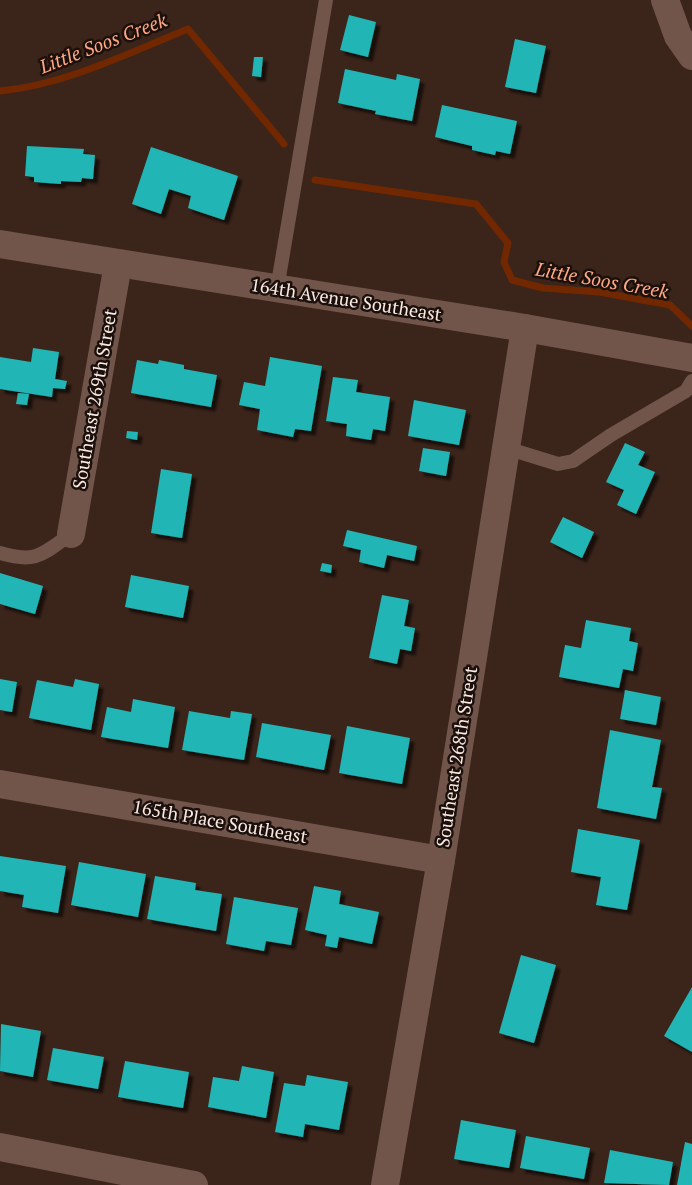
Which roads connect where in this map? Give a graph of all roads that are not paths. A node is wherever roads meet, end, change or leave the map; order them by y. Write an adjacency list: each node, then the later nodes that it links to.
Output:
1 (326, 0): 6 (lane)
2 (665, 0): 3 (street)
3 (692, 56)
4 (0, 244): 5 (street, 164th Avenue Southeast)
5 (118, 264): 6 (street, 164th Avenue Southeast); 11 (street, Southeast 269th Street)
6 (277, 289): 7 (street, 164th Avenue Southeast)
7 (525, 328): 8 (street, 164th Avenue Southeast); 10 (street, Southeast 268th Street)
8 (692, 358)
9 (692, 381): 10 (lane)
10 (506, 448): 14 (street, Southeast 268th Street)
11 (71, 534): 12 (lane)
12 (0, 553)
13 (0, 784): 14 (street, 165th Place Southeast)
14 (441, 860): 17 (street, Southeast 268th Street)
15 (0, 1147): 16 (street)
16 (194, 1185)
17 (385, 1185)

